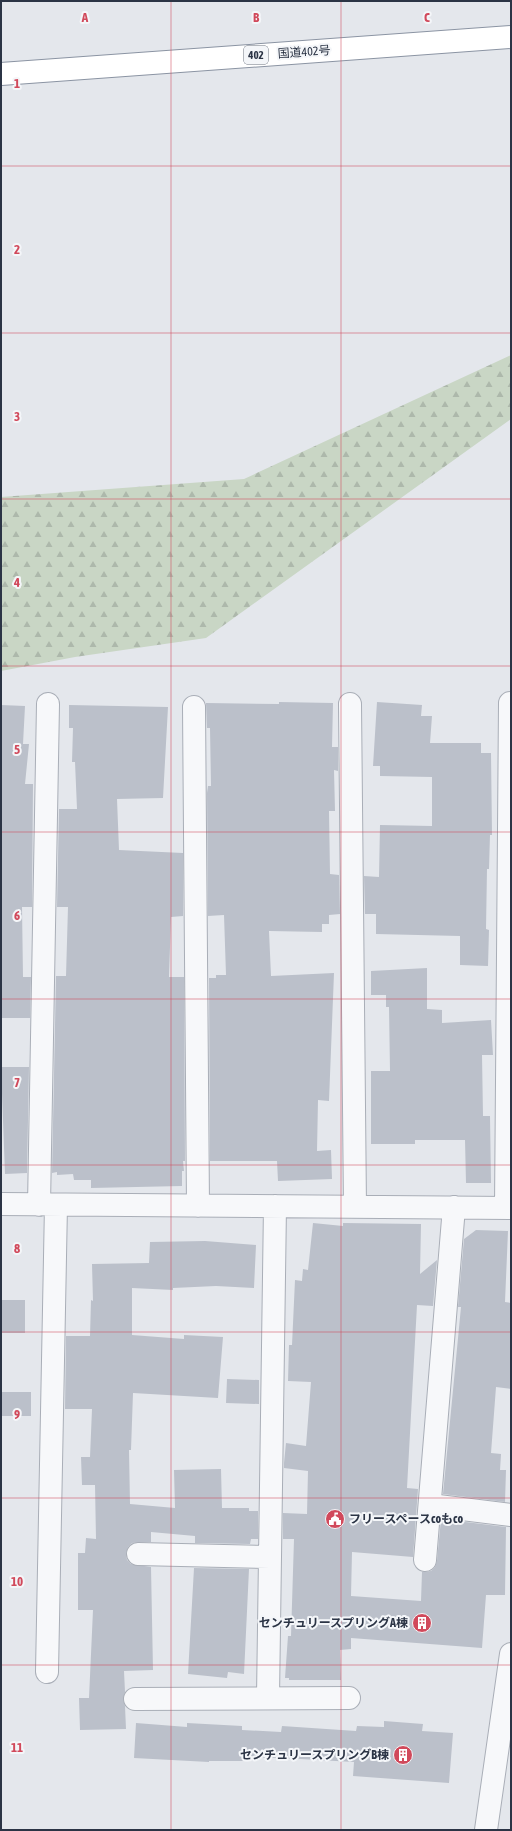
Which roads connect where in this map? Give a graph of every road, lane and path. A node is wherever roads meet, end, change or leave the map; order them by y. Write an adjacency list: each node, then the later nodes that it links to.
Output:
1 (511, 37): 2 (highway, 国道402号 / 402)
2 (1, 74)
3 (510, 703): 13 (street)
4 (48, 704): 8 (street)
5 (350, 704): 11 (street)
6 (194, 707): 9 (street)
7 (1, 1204): 8 (street)
8 (48, 1205): 9 (street); 20 (street)
9 (198, 1206): 10 (street)
10 (275, 1206): 11 (street); 17 (street)
11 (355, 1207): 12 (street)
12 (454, 1208): 13 (street); 14 (street)
13 (509, 1208)
14 (430, 1505): 15 (street); 18 (street)
15 (511, 1515)
16 (138, 1554): 17 (street)
17 (270, 1557): 21 (street)
18 (425, 1560)
19 (511, 1654): 24 (street)
20 (46, 1672)
21 (268, 1697): 22 (street); 23 (street)
22 (349, 1698)
23 (135, 1699)
24 (486, 1830)

